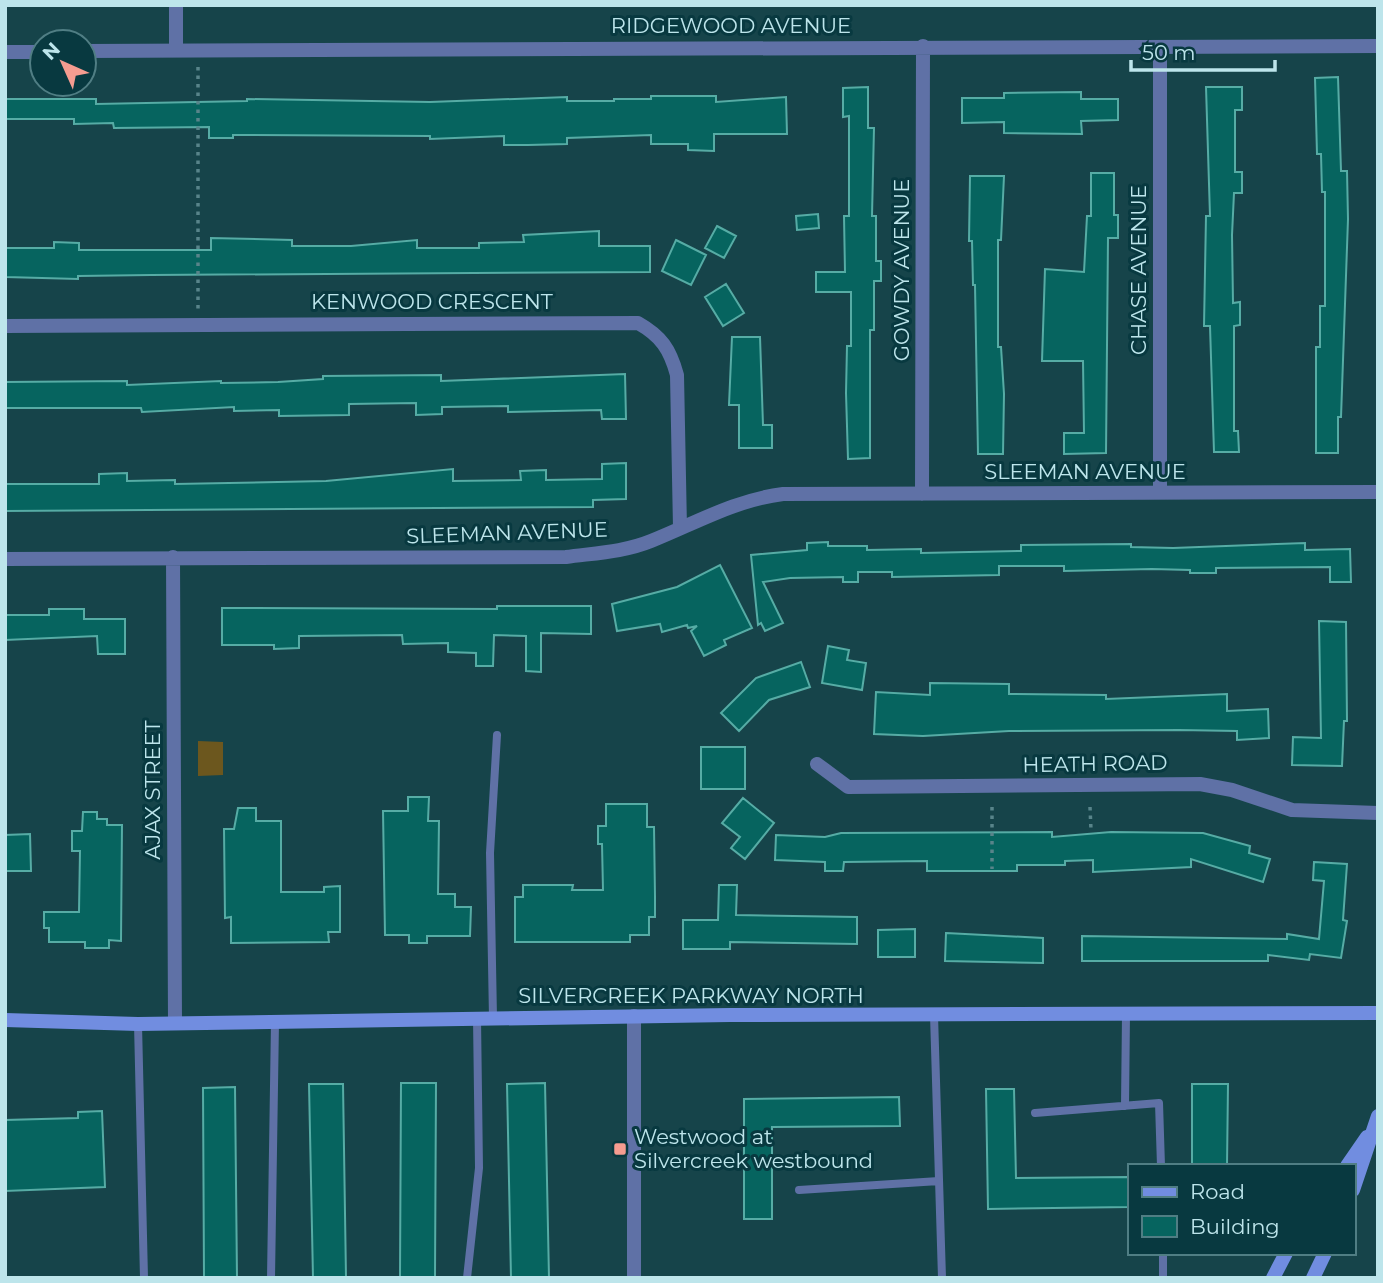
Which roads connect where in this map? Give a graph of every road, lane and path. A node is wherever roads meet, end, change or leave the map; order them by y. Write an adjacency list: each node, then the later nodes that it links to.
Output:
1 (176, 5): 5 (street)
2 (923, 46): 4 (street, RIDGEWOOD AVENUE); 6 (street, RIDGEWOOD AVENUE); 14 (street, GOWDY AVENUE)
3 (1378, 46): 4 (street, RIDGEWOOD AVENUE)
4 (1160, 47): 12 (street, CHASE AVENUE)
5 (176, 50): 6 (street, RIDGEWOOD AVENUE); 7 (street, RIDGEWOOD AVENUE)
6 (198, 50): 10 (path)
7 (98, 51)
8 (5, 52): 9 (street)
9 (28, 52)
10 (198, 324): 11 (street, KENWOOD CRESCENT); 15 (street, KENWOOD CRESCENT)
11 (5, 326)
12 (1160, 492): 13 (street, SLEEMAN AVENUE); 14 (street, SLEEMAN AVENUE)
13 (1378, 492)
14 (922, 494): 15 (street, SLEEMAN AVENUE)
15 (680, 528): 16 (street, SLEEMAN AVENUE)
16 (173, 557): 17 (street, SLEEMAN AVENUE); 33 (street, AJAX STREET)
17 (5, 559)
18 (497, 735): 30 (lane)
19 (817, 764): 22 (street, HEATH ROAD)
20 (992, 807): 24 (path)
21 (1090, 807): 23 (path)
22 (1378, 813)
23 (1091, 830)
24 (992, 869)
25 (1378, 1013): 26 (main road, SILVERCREEK PARKWAY NORTH)
26 (1126, 1014): 27 (main road, SILVERCREEK PARKWAY NORTH); 35 (lane)
27 (934, 1015): 28 (main road, SILVERCREEK PARKWAY NORTH); 40 (lane)
28 (634, 1016): 30 (main road, SILVERCREEK PARKWAY NORTH); 49 (street)
29 (477, 1018): 30 (main road, SILVERCREEK PARKWAY NORTH); 32 (main road, SILVERCREEK PARKWAY NORTH); 48 (lane)
30 (492, 1018)
31 (5, 1020): 34 (main road, SILVERCREEK PARKWAY NORTH)
32 (275, 1022): 33 (main road, SILVERCREEK PARKWAY NORTH); 47 (lane)
33 (176, 1023): 34 (main road, SILVERCREEK PARKWAY NORTH)
34 (138, 1024): 46 (lane)
35 (1125, 1106): 36 (lane); 38 (lane)
36 (1035, 1113)
37 (1377, 1120): 39 (main road); 41 (main road)
38 (1161, 1164)
39 (1347, 1164)
40 (939, 1181): 42 (lane); 50 (lane)
41 (1355, 1184)
42 (799, 1190)
43 (1163, 1255): 51 (lane)
44 (1285, 1255): 52 (main road)
45 (1324, 1255): 53 (main road)
46 (144, 1278)
47 (271, 1278)
48 (467, 1278)
49 (634, 1278)
50 (942, 1278)
51 (1163, 1278)
52 (1273, 1278)
53 (1314, 1278)

